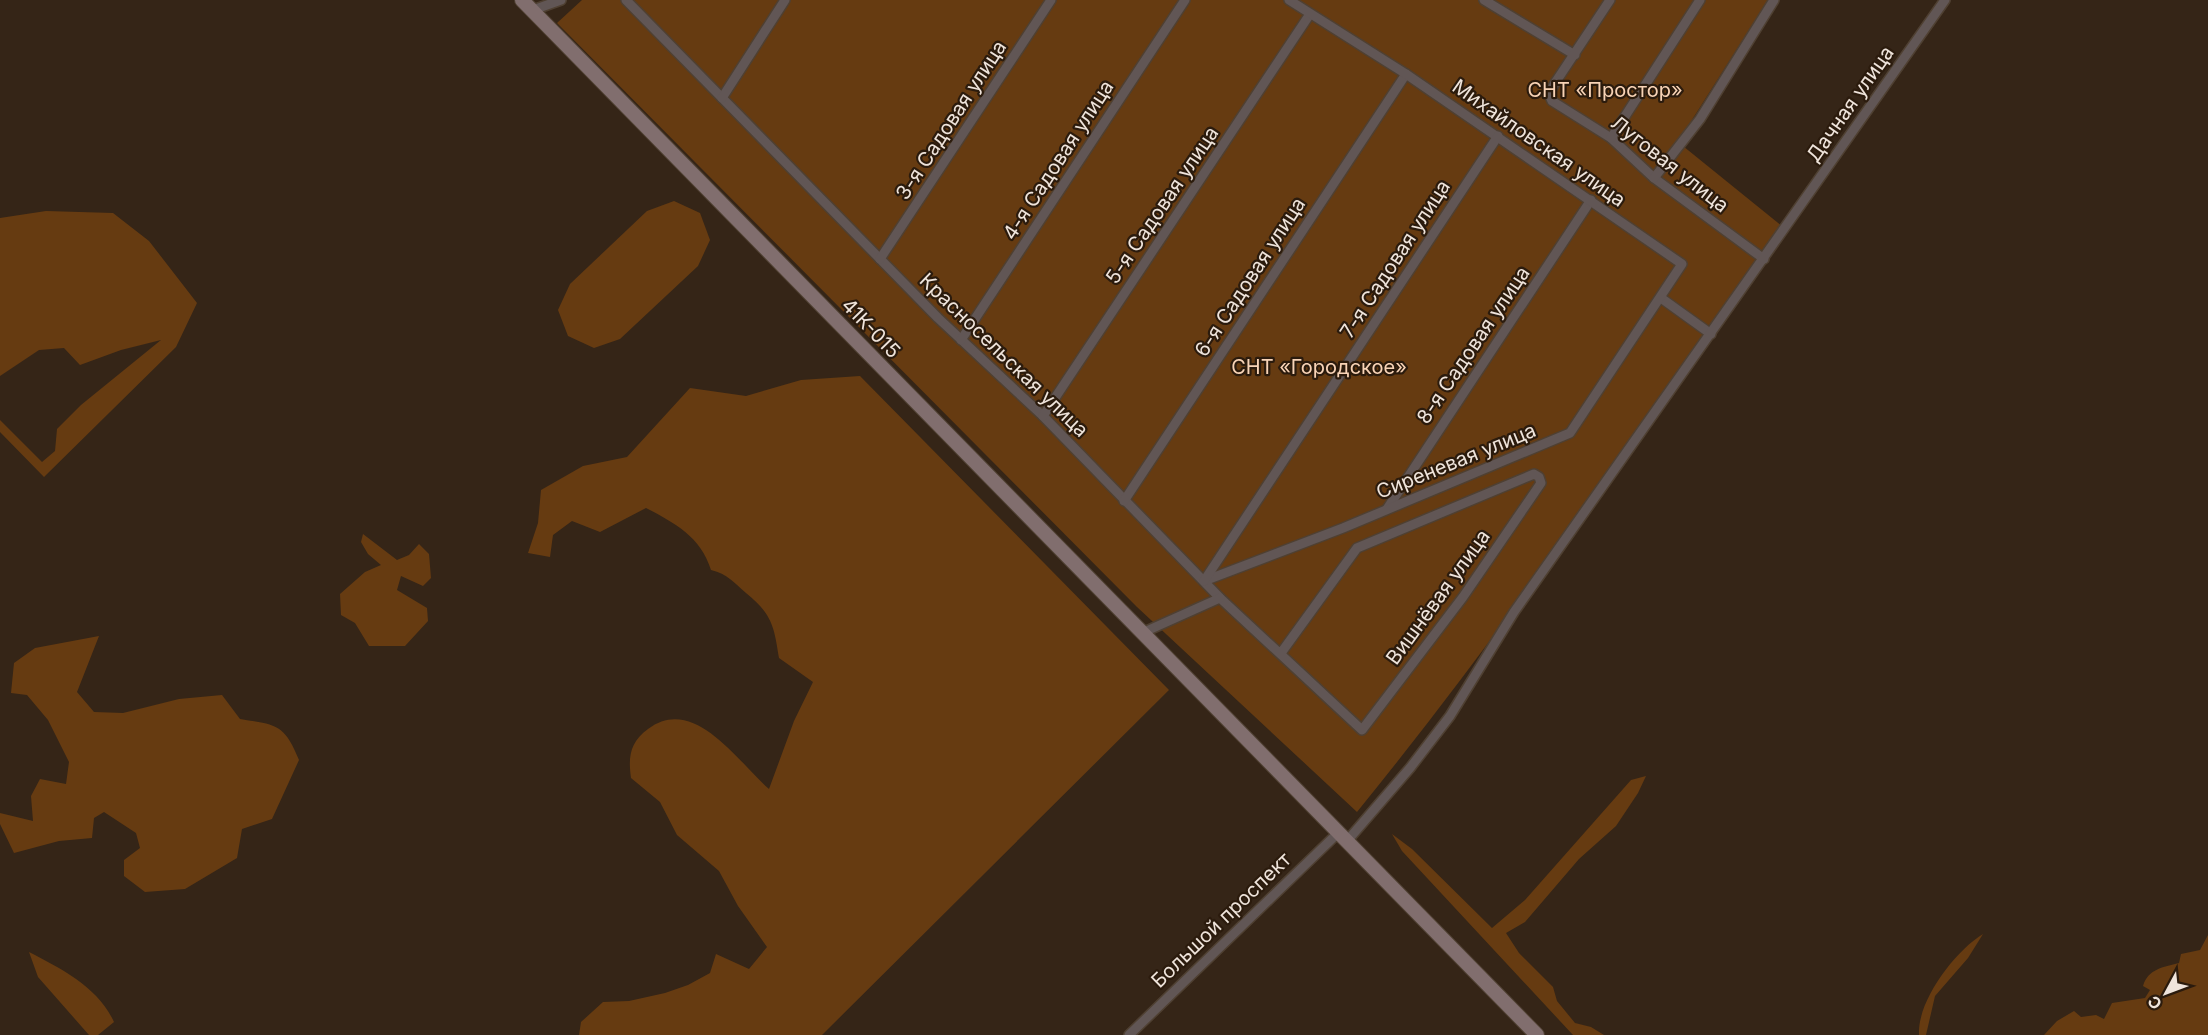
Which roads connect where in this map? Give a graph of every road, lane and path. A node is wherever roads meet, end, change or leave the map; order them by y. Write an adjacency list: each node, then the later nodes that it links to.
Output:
1 (522, 0): 13 (main road, 41К-015)
2 (561, 0): 13 (street)
3 (626, 0): 17 (street, Красносельская улица)
4 (785, 0): 17 (street)
5 (1051, 0): 22 (street, 3-я Садовая улица)
6 (1185, 0): 26 (street, 4-я Садовая улица)
7 (1289, 0): 14 (street, Михайловская улица)
8 (1484, 0): 15 (street)
9 (1610, 0): 15 (street)
10 (1700, 0): 19 (street)
11 (1774, 0): 20 (street)
12 (1945, 0): 23 (street, Дачная улица)
13 (533, 10): 32 (main road, 41К-015)
14 (1310, 14): 16 (street, Михайловская улица); 27 (street, 5-я Садовая улица)
15 (1575, 55): 19 (street, Луговая улица)
16 (1406, 74): 18 (street, Михайловская улица); 28 (street, 6-я Садовая улица)
17 (722, 98): 22 (street, Красносельская улица)
18 (1498, 136): 21 (street, Михайловская улица); 30 (street, 7-я Садовая улица)
19 (1611, 138): 20 (street, Луговая улица)
20 (1654, 178): 23 (street, Луговая улица)
21 (1591, 200): 24 (street, Михайловская улица); 29 (street, 8-я Садовая улица)
22 (880, 259): 26 (street, Красносельская улица)
23 (1764, 259): 25 (street, Дачная улица)
24 (1661, 298): 25 (street); 29 (street, Сиреневая улица)
25 (1711, 334): 35 (street, Большой проспект)
26 (961, 340): 27 (street, Красносельская улица)
27 (1043, 416): 28 (street, Красносельская улица)
28 (1124, 501): 30 (street, Красносельская улица)
29 (1386, 509): 30 (street, Сиреневая улица)
30 (1204, 581): 31 (street, Красносельская улица)
31 (1220, 598): 32 (street); 33 (street, Красносельская улица)
32 (1142, 633): 35 (main road, 41К-015)
33 (1281, 653): 34 (street, Красносельская улица); 34 (street, Вишнёвая улица)
34 (1362, 730)
35 (1343, 836): 36 (street, Большой проспект); 37 (main road, 41К-015)
36 (1129, 1035)
37 (1537, 1035)

